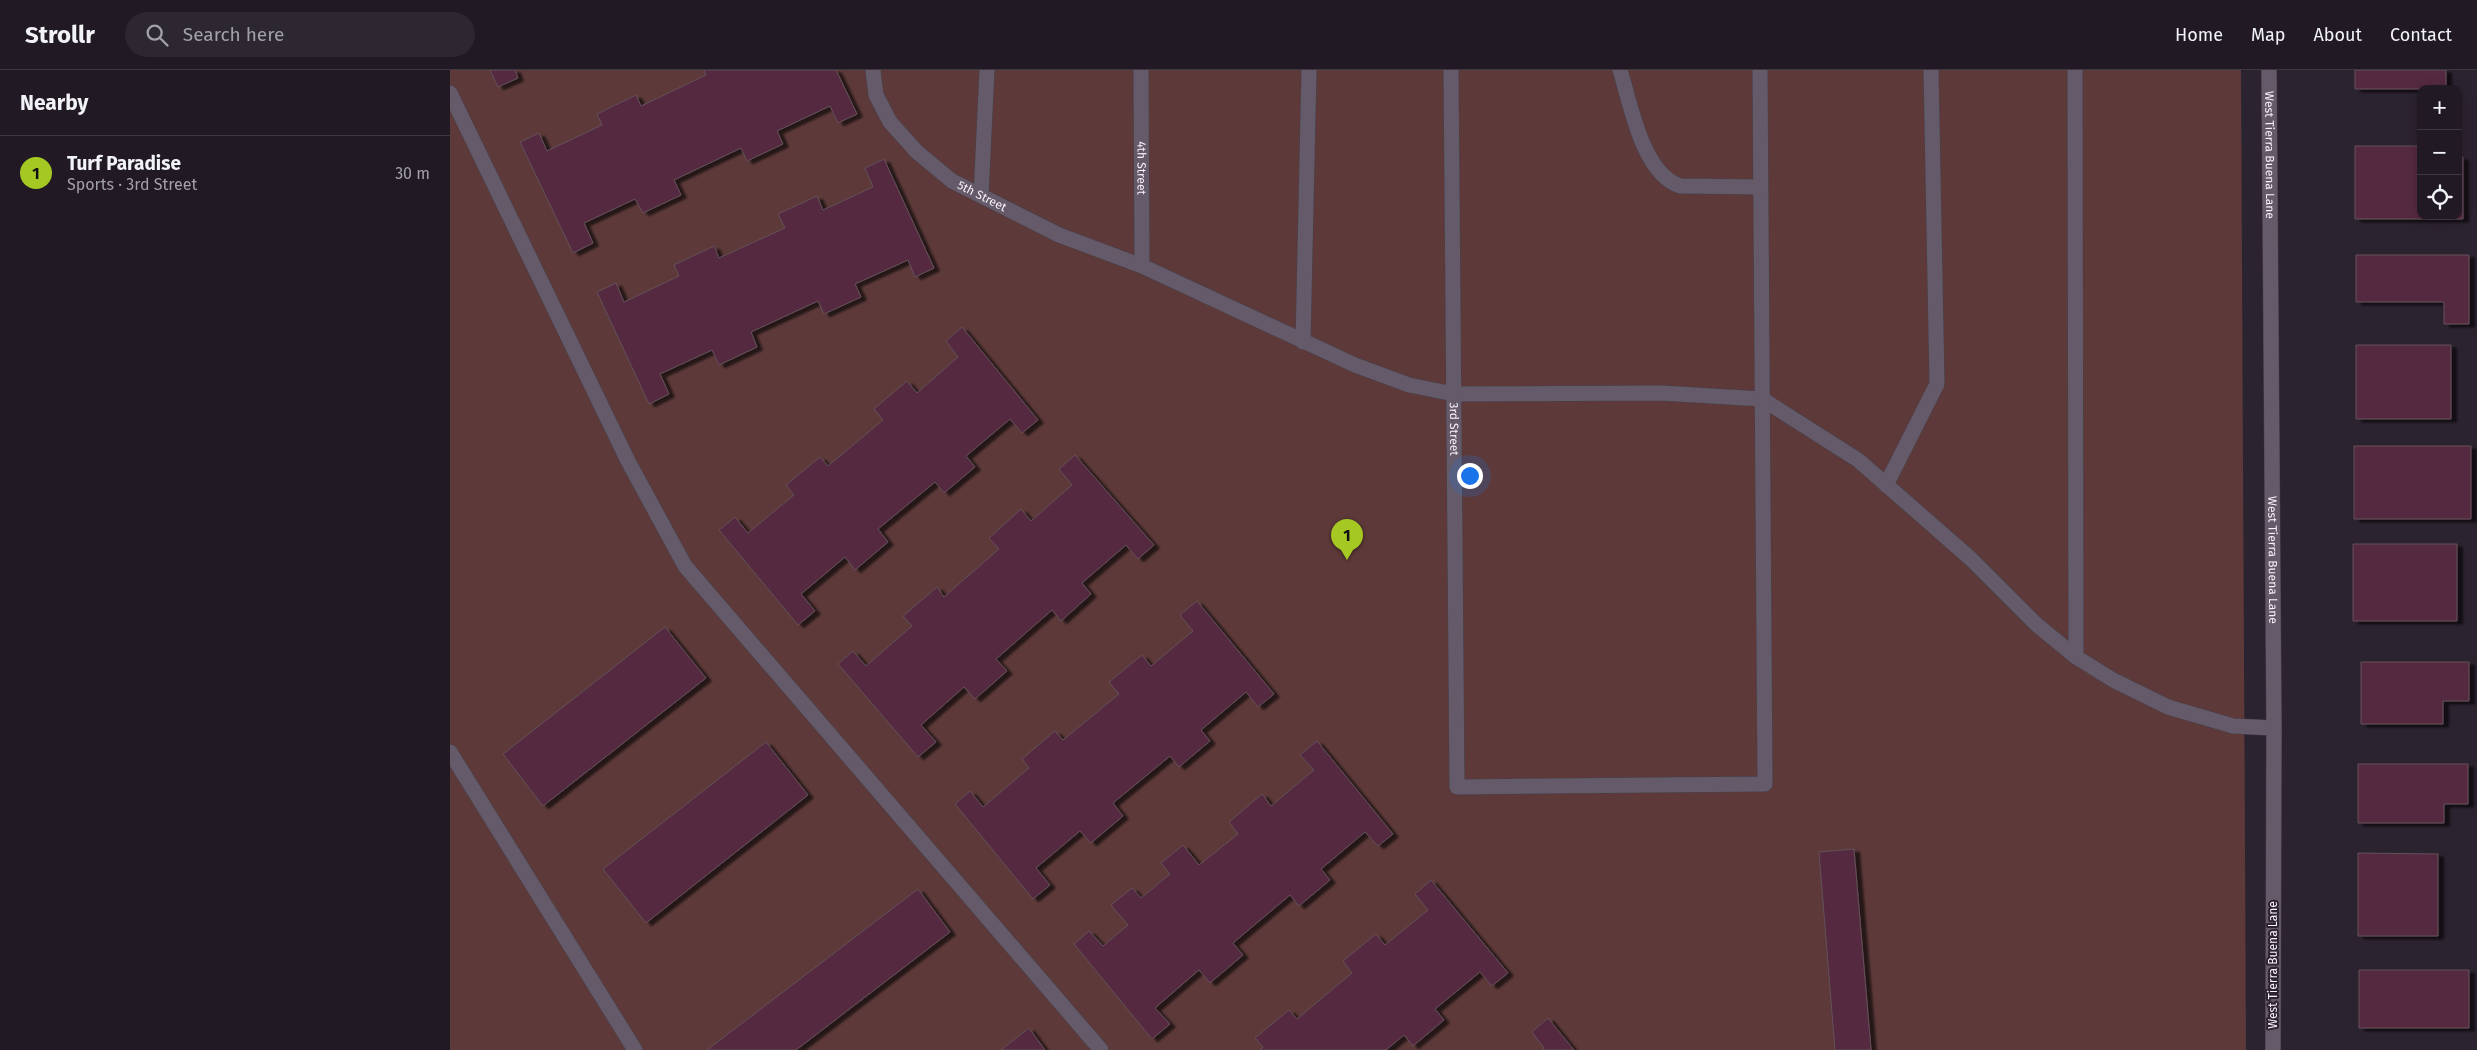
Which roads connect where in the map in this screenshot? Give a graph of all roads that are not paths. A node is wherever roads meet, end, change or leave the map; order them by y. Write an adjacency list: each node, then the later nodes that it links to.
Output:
1 (873, 70): 13 (street, 5th Street)
2 (988, 70): 13 (street)
3 (1141, 70): 14 (street, 4th Street)
4 (1309, 70): 15 (street)
5 (1451, 70): 16 (street, 3rd Street)
6 (1620, 70): 12 (street)
7 (1760, 70): 12 (street)
8 (1931, 70): 18 (street)
9 (2075, 70): 19 (street)
10 (2269, 70): 20 (street, West Tierra Buena Lane)
11 (450, 93): 23 (street)
12 (1760, 187): 17 (street)
13 (981, 196): 14 (street, 5th Street)
14 (1142, 266): 15 (street, 5th Street)
15 (1303, 342): 16 (street, 5th Street)
16 (1454, 394): 17 (street, 5th Street); 17 (street, 3rd Street)
17 (1762, 399): 18 (street)
18 (1886, 485): 19 (street)
19 (2076, 657): 20 (street)
20 (2274, 728): 24 (street, West Tierra Buena Lane)
21 (450, 752): 22 (street)
22 (634, 1050)
23 (1101, 1050)
24 (2273, 1050)

